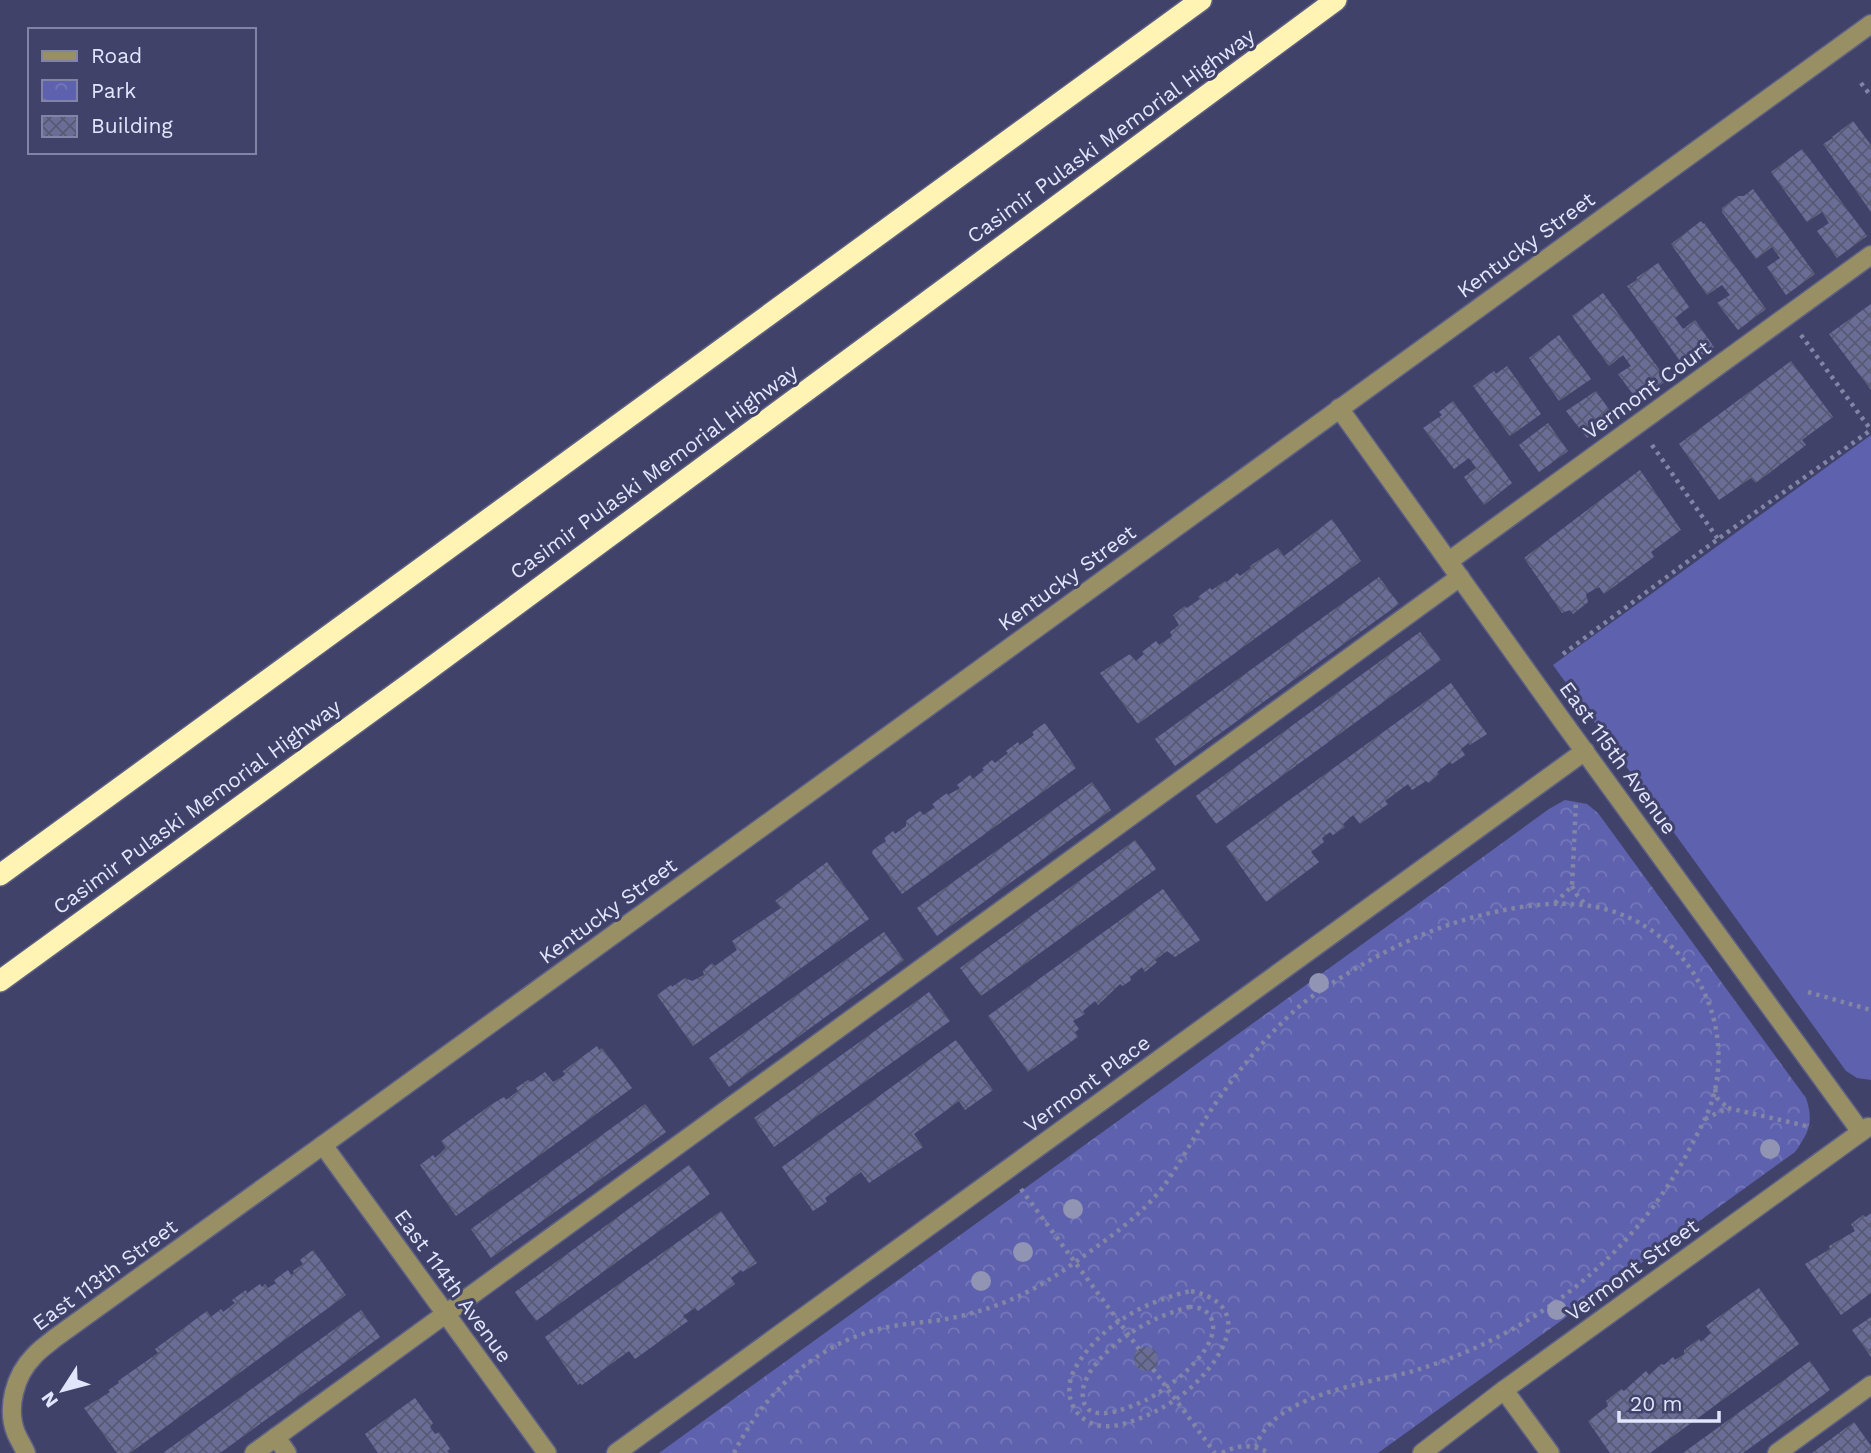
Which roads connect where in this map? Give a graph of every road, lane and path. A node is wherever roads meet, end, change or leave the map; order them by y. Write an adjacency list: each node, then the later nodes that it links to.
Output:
1 (1201, 0): 17 (highway)
2 (1336, 0): 21 (highway, Casimir Pulaski Memorial Highway)
3 (1871, 24): 8 (street, Kentucky Street)
4 (1861, 83): 5 (path)
5 (1871, 96)
6 (1871, 255): 7 (street, Vermont Court)
7 (1788, 316): 9 (street, Vermont Court); 10 (path)
8 (1339, 408): 12 (street, East 115th Avenue); 29 (street, Kentucky Street)
9 (1637, 425): 11 (path); 12 (street, Vermont Court)
10 (1871, 432): 11 (path)
11 (1718, 539): 14 (path)
12 (1448, 561): 13 (street, East 115th Avenue)
13 (1460, 577): 15 (street, East 115th Avenue); 33 (street)
14 (1563, 654)
15 (1585, 751): 28 (street, East 115th Avenue); 31 (street, Vermont Place)
16 (1576, 802): 18 (path)
17 (0, 875)
18 (1572, 886): 19 (path); 20 (path)
19 (1555, 903): 20 (path); 32 (path)
20 (1586, 905): 24 (path)
21 (0, 981)
22 (1808, 992): 23 (path)
23 (1871, 1010)
24 (1715, 1088): 25 (path); 26 (path)
25 (1728, 1108): 26 (path); 27 (path)
26 (1705, 1119): 43 (path)
27 (1811, 1127)
28 (1866, 1129): 40 (street, Vermont Street)
29 (323, 1145): 30 (street, Kentucky Street); 33 (street, East 114th Avenue)
30 (290, 1169): 44 (street, East 113th Street)
31 (1007, 1170): 32 (path); 48 (street, Vermont Place)
32 (1074, 1262): 34 (path); 49 (path)
33 (445, 1314): 42 (street); 47 (street, East 114th Avenue)
34 (1118, 1322): 35 (path); 41 (path); 41 (path)
35 (1128, 1334): 36 (path); 39 (path); 39 (path)
36 (1139, 1349)
37 (1153, 1369): 39 (path)
38 (1871, 1385): 55 (street)
39 (1167, 1387): 41 (path)
40 (1504, 1390): 53 (street, Vermont Street); 54 (street)
41 (1175, 1399): 50 (path)
42 (276, 1437): 45 (street); 46 (street)
43 (1256, 1446): 51 (path); 52 (path)
44 (26, 1453)
45 (254, 1453)
46 (287, 1453)
47 (547, 1453)
48 (616, 1453)
49 (733, 1453)
50 (1215, 1453)
51 (1222, 1453)
52 (1269, 1453)
53 (1422, 1453)
54 (1550, 1453)
55 (1777, 1453)

